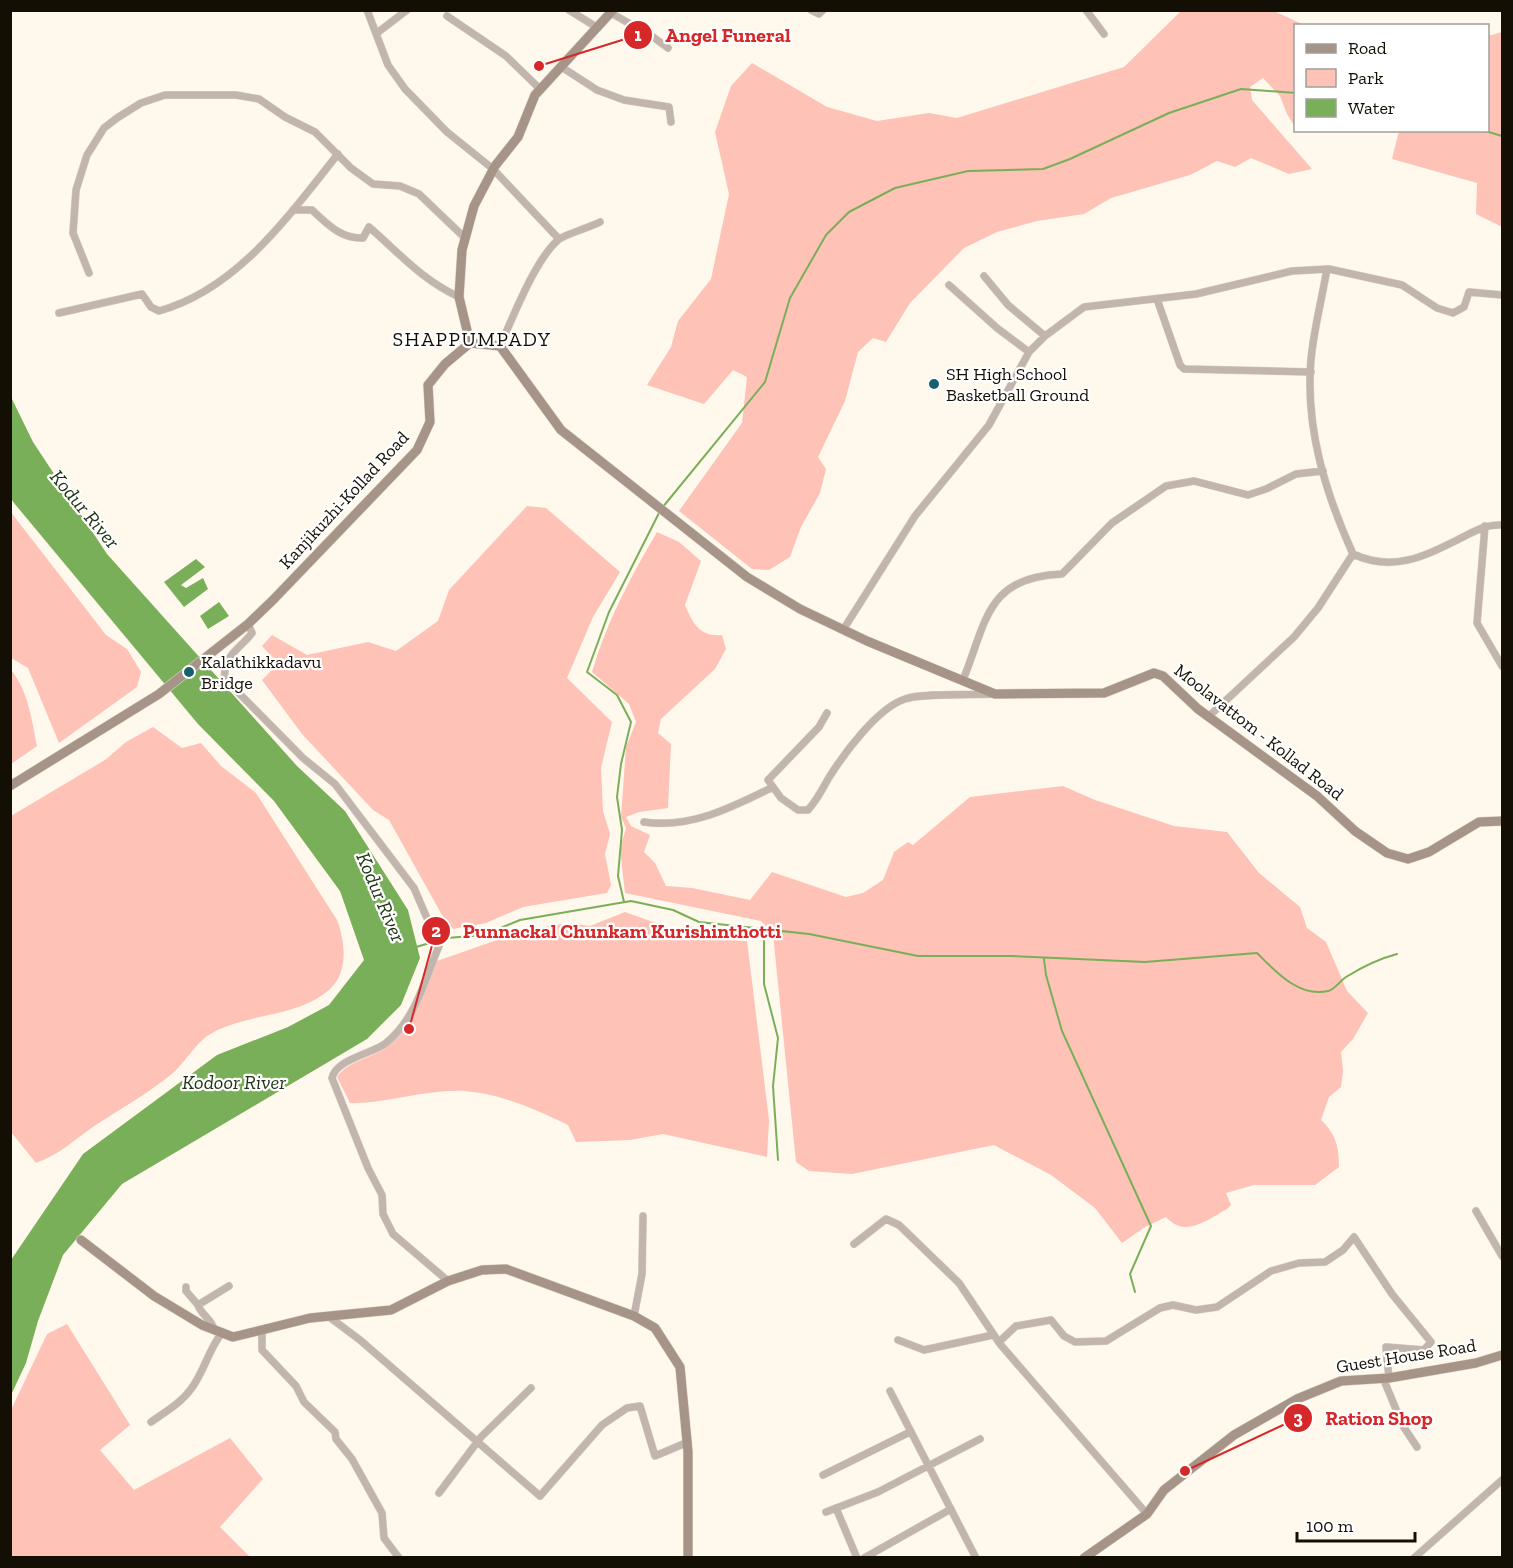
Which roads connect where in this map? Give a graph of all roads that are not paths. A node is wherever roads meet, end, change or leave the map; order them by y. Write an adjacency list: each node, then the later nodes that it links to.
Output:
1 (367, 10): 10 (street)
2 (407, 10): 10 (street)
3 (569, 10): 9 (street)
4 (811, 10): 5 (street)
5 (823, 10)
6 (1086, 10): 11 (street)
7 (612, 12): 9 (main road); 12 (street)
8 (447, 16): 14 (street)
9 (598, 28): 13 (main road)
10 (377, 33): 17 (street)
11 (1104, 34)
12 (668, 48)
13 (563, 68): 14 (main road); 15 (street)
14 (541, 90): 17 (main road)
15 (671, 122)
16 (338, 154): 18 (street); 20 (street); 23 (street)
17 (493, 169): 20 (main road); 21 (street)
18 (292, 210): 27 (street); 29 (street)
19 (600, 222): 21 (street)
20 (465, 238): 27 (main road)
21 (559, 239): 32 (street)
22 (1327, 269): 26 (street); 28 (street); 34 (street)
23 (89, 273)
24 (984, 276): 30 (street)
25 (949, 285): 33 (street)
26 (1503, 295)
27 (459, 297): 31 (main road)
28 (1157, 299): 30 (street); 34 (street)
29 (59, 314)
30 (1045, 336): 33 (street)
31 (470, 343): 32 (main road); 39 (main road, Kanjikuzhi-Kollad Road)
32 (500, 346): 40 (main road, Moolavattom - Kollad Road)
33 (1029, 352): 40 (street)
34 (1311, 372): 35 (street)
35 (1323, 471): 38 (street); 42 (street)
36 (1485, 525): 37 (street); 38 (street); 41 (street)
37 (1503, 525)
38 (1353, 554): 45 (street)
39 (248, 624): 46 (main road, Kanjikuzhi-Kollad Road); 55 (street)
40 (843, 630): 42 (main road, Moolavattom - Kollad Road)
41 (1503, 666)
42 (963, 680): 43 (main road, Moolavattom - Kollad Road)
43 (995, 694): 45 (main road, Moolavattom - Kollad Road); 47 (street)
44 (827, 713): 47 (street)
45 (1208, 717): 48 (main road, Moolavattom - Kollad Road)
46 (10, 786)
47 (773, 787): 49 (street)
48 (1503, 821)
49 (644, 822)
50 (1476, 1211): 54 (street)
51 (643, 1216): 60 (street)
52 (81, 1240): 62 (main road)
53 (854, 1244): 63 (street)
54 (1503, 1256)
55 (448, 1281): 59 (main road); 60 (main road)
56 (229, 1286): 58 (street)
57 (186, 1287): 58 (street)
58 (198, 1305): 62 (street)
59 (328, 1316): 61 (main road); 73 (street)
60 (634, 1316): 74 (main road)
61 (262, 1330): 62 (main road); 84 (street)
62 (217, 1332): 70 (street)
63 (993, 1335): 64 (street); 65 (street)
64 (898, 1340)
65 (999, 1342): 67 (street); 83 (street)
66 (1503, 1355): 67 (main road, Guest House Road)
67 (1386, 1378): 75 (street); 83 (main road, Guest House Road)
68 (531, 1388): 73 (street)
69 (890, 1391): 71 (street)
70 (151, 1422)
71 (910, 1432): 76 (street); 77 (street)
72 (980, 1439): 76 (street)
73 (478, 1442): 74 (street); 79 (street)
74 (688, 1442): 85 (main road)
75 (1417, 1447)
76 (928, 1466): 80 (street); 81 (street)
77 (823, 1475)
78 (1503, 1480): 90 (street)
79 (439, 1493)
80 (836, 1508): 82 (street); 86 (street)
81 (951, 1509): 87 (street); 88 (street)
82 (826, 1512)
83 (1147, 1514): 89 (main road, Guest House Road)
84 (399, 1557)
85 (688, 1557)
86 (857, 1557)
87 (864, 1557)
88 (973, 1557)
89 (1084, 1557)
90 (1414, 1557)

